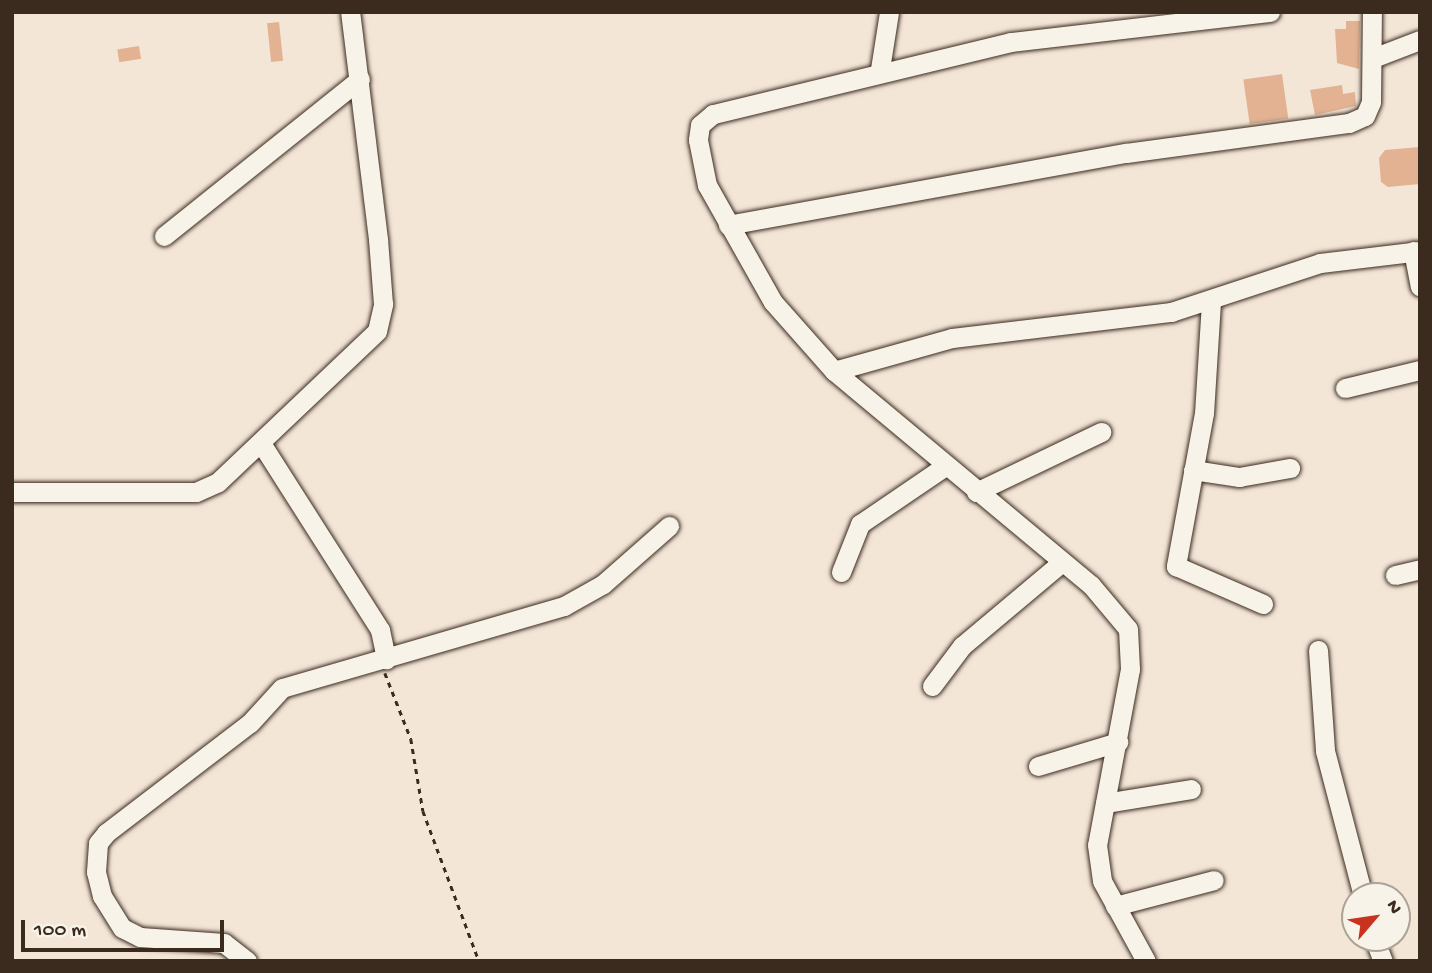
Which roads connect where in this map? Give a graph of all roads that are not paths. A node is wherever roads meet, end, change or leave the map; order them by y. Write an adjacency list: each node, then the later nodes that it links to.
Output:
1 (350, 12): 8 (street)
2 (890, 12): 7 (street)
3 (1270, 12): 7 (street)
4 (1372, 12): 6 (street)
5 (1420, 40): 6 (street)
6 (1374, 58): 9 (street)
7 (880, 69): 9 (street)
8 (360, 79): 10 (street); 18 (street)
9 (728, 225): 15 (street)
10 (164, 236)
11 (1417, 251): 12 (street); 13 (street)
12 (1420, 286)
13 (1211, 302): 15 (street); 21 (street)
14 (1420, 370): 16 (street)
15 (834, 371): 19 (street)
16 (1345, 388)
17 (1101, 432): 23 (street)
18 (261, 443): 22 (street); 31 (street)
19 (944, 467): 23 (street); 27 (street)
20 (1290, 468): 21 (street)
21 (1193, 470): 29 (street)
22 (12, 492)
23 (976, 492): 25 (street)
24 (669, 526): 31 (street)
25 (1062, 562): 32 (street); 33 (street)
26 (1420, 569): 28 (street)
27 (841, 572)
28 (1395, 575)
29 (1263, 604)
30 (1318, 650): 38 (street)
31 (386, 659): 40 (street)
32 (932, 686)
33 (1118, 743): 34 (street); 36 (street)
34 (1038, 766)
35 (1191, 789): 36 (street)
36 (1105, 803): 39 (street)
37 (1214, 880): 39 (street)
38 (1359, 882)
39 (1115, 905): 41 (street)
40 (247, 961)
41 (1146, 961)

